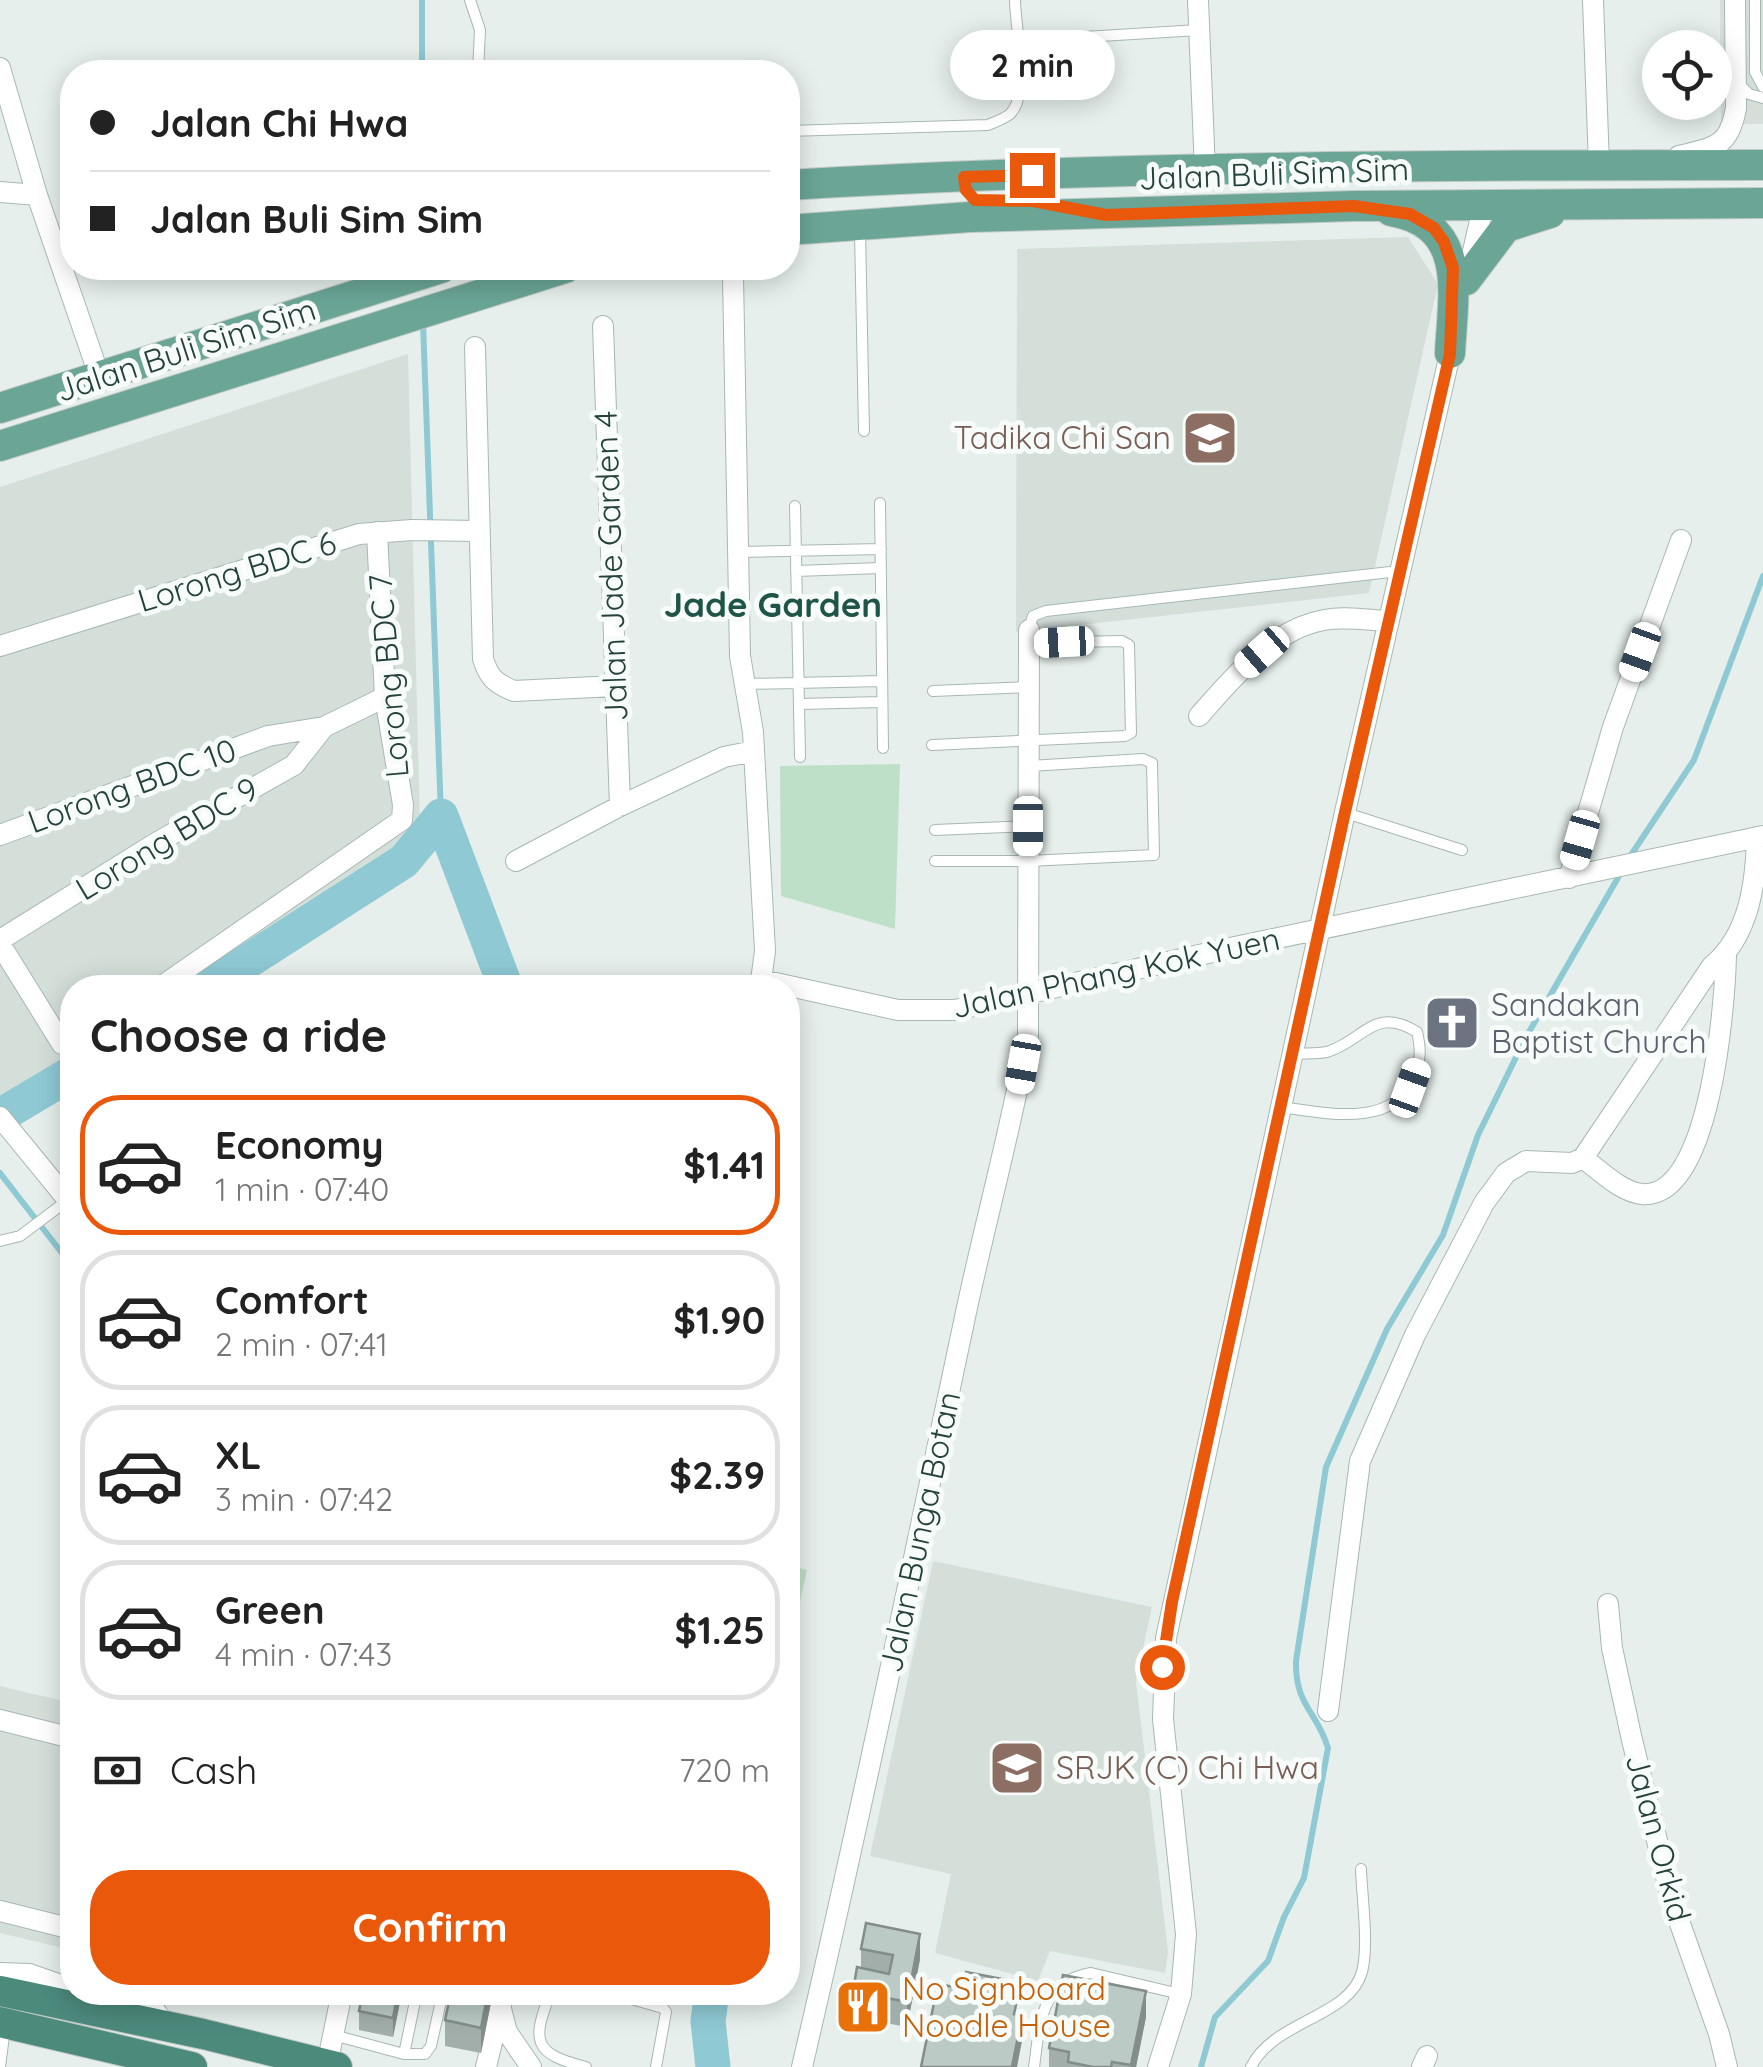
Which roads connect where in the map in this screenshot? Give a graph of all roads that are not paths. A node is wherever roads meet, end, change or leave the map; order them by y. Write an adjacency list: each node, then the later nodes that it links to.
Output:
1 (470, 0): 9 (lane)
2 (1014, 0): 8 (lane)
3 (1198, 0): 7 (street)
4 (1593, 0): 15 (street)
5 (1735, 0): 11 (street)
6 (1755, 0): 12 (lane)
7 (1199, 30): 8 (lane); 19 (street)
8 (1018, 41): 14 (lane)
9 (479, 60)
10 (0, 68): 23 (street)
11 (1736, 81): 13 (lane); 16 (street)
12 (1763, 86)
13 (1763, 98)
14 (800, 132)
15 (1599, 165): 16 (main road, Jalan Buli Sim Sim); 18 (main road, Jalan Buli Sim Sim)
16 (1638, 165): 17 (main road, Jalan Buli Sim Sim)
17 (1763, 165)
18 (1361, 167): 19 (main road, Jalan Buli Sim Sim); 25 (main road)
19 (1205, 171): 20 (main road, Jalan Buli Sim Sim)
20 (964, 177): 21 (main road, Jalan Buli Sim Sim); 28 (main road)
21 (800, 184)
22 (0, 192): 23 (street)
23 (37, 195): 31 (street)
24 (1763, 202): 27 (main road, Jalan Buli Sim Sim)
25 (1484, 203): 26 (main road, Jalan Buli Sim Sim); 27 (main road, Jalan Buli Sim Sim); 36 (street)
26 (1354, 206): 28 (main road, Jalan Buli Sim Sim); 39 (main road)
27 (1613, 206): 36 (main road)
28 (1106, 215): 29 (main road, Jalan Buli Sim Sim)
29 (860, 225): 30 (main road, Jalan Buli Sim Sim); 42 (lane)
30 (800, 229)
31 (60, 262)
32 (66, 280): 40 (street)
33 (404, 280): 40 (main road, Jalan Buli Sim Sim)
34 (525, 280): 43 (main road, Jalan Buli Sim Sim)
35 (733, 280): 51 (street)
36 (1466, 280): 39 (street)
37 (603, 326): 61 (street, Jalan Jade Garden 4)
38 (475, 347): 46 (street)
39 (1450, 354): 54 (street)
40 (100, 378): 41 (main road, Jalan Buli Sim Sim)
41 (0, 408)
42 (864, 431)
43 (0, 446)
44 (880, 504): 49 (lane)
45 (795, 506): 50 (lane)
46 (479, 531): 47 (street, Lorong BDC 6); 61 (street)
47 (377, 532): 57 (street, Lorong BDC 6); 64 (street, Lorong BDC 7)
48 (1681, 540): 85 (street)
49 (880, 549): 50 (lane); 52 (lane)
50 (796, 550): 51 (lane); 53 (lane)
51 (738, 552): 60 (street)
52 (881, 568): 53 (lane); 58 (lane)
53 (796, 571): 59 (lane)
54 (1399, 571): 55 (street); 56 (lane)
55 (1388, 622): 67 (street); 76 (street)
56 (1029, 637): 62 (street, Jalan Bunga Botan); 69 (lane)
57 (0, 646)
58 (882, 682): 59 (lane); 65 (lane)
59 (798, 683): 60 (lane); 66 (lane)
60 (744, 684): 72 (street)
61 (616, 686): 75 (street, Jalan Jade Garden 4)
62 (1029, 687): 63 (lane); 69 (street, Jalan Bunga Botan)
63 (933, 690)
64 (385, 696): 68 (street); 89 (street, Lorong BDC 7)
65 (882, 702): 66 (lane); 71 (lane)
66 (799, 704): 73 (lane)
67 (1199, 716)
68 (324, 727): 79 (street, Lorong BDC 10); 87 (street, Lorong BDC 9)
69 (1028, 739): 70 (lane); 74 (street, Jalan Bunga Botan)
70 (932, 745)
71 (883, 748)
72 (754, 751): 75 (street); 90 (street)
73 (800, 757)
74 (1028, 766): 77 (street, Jalan Bunga Botan); 84 (lane)
75 (620, 806): 82 (street)
76 (1345, 812): 81 (lane); 86 (street)
77 (1028, 826): 78 (lane); 84 (street, Jalan Bunga Botan)
78 (934, 830)
79 (0, 835)
80 (1760, 837): 85 (street, Jalan Phang Kok Yuen); 88 (street)
81 (1462, 850)
82 (516, 861)
83 (934, 861): 84 (lane)
84 (1028, 861): 92 (street, Jalan Bunga Botan)
85 (1569, 878): 86 (street, Jalan Phang Kok Yuen)
86 (1321, 930): 92 (street, Jalan Phang Kok Yuen); 94 (street)
87 (0, 942): 93 (street)
88 (1726, 954): 97 (street); 97 (street)
89 (178, 975)
90 (762, 975)
91 (800, 991): 92 (street, Jalan Phang Kok Yuen)
92 (1028, 996): 132 (street, Jalan Bunga Botan)
93 (60, 1041)
94 (1293, 1054): 95 (street); 95 (lane)
95 (1281, 1108): 111 (street)
96 (0, 1117): 98 (street)
97 (1583, 1158): 102 (street)
98 (60, 1190)
99 (60, 1209): 100 (lane)
100 (0, 1240)
101 (1608, 1604): 136 (street, Jalan Orkid)
102 (1328, 1711)
103 (0, 1720): 104 (street)
104 (60, 1735)
105 (1360, 1869): 135 (lane)
106 (0, 1910): 107 (street)
107 (60, 1926)
108 (0, 1973): 109 (street)
109 (60, 1985)
110 (0, 1991): 112 (highway)
111 (1182, 1994): 133 (lane); 134 (street)
112 (60, 2004)
113 (66, 2005): 123 (highway)
114 (134, 2005): 123 (street)
115 (340, 2005): 125 (street)
116 (414, 2005): 124 (lane)
117 (440, 2005): 124 (lane)
118 (501, 2005): 128 (street)
119 (503, 2005): 129 (street)
120 (546, 2005): 130 (lane)
121 (652, 2005): 131 (lane)
122 (3, 2023): 126 (lane); 127 (highway)
123 (193, 2032): 125 (highway)
124 (404, 2054): 125 (lane)
125 (332, 2056)
126 (0, 2067)
127 (192, 2067)
128 (486, 2067)
129 (531, 2067)
130 (586, 2067)
131 (656, 2067)
132 (802, 2067)
133 (1034, 2067)
134 (1158, 2067)
135 (1251, 2067)
136 (1727, 2067)

